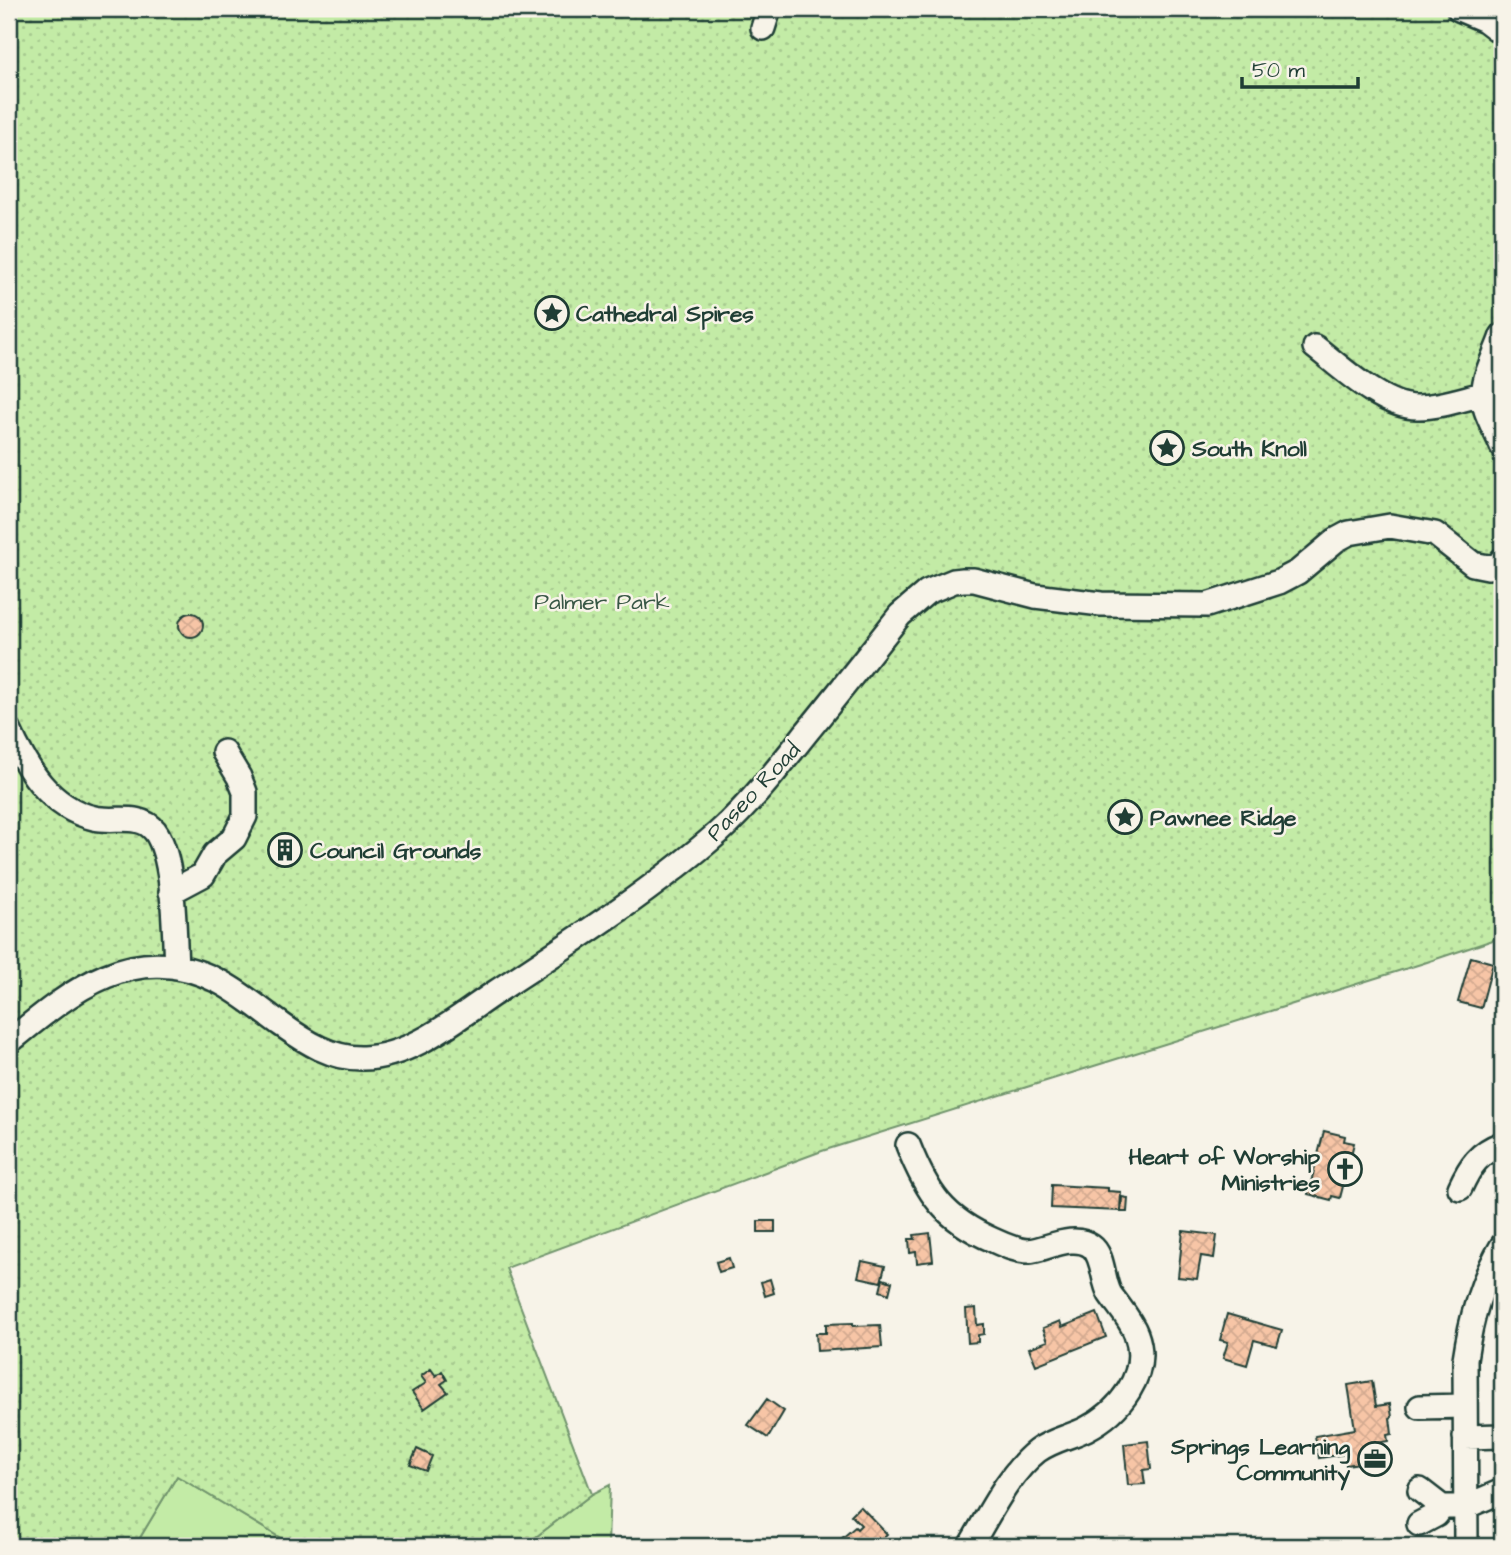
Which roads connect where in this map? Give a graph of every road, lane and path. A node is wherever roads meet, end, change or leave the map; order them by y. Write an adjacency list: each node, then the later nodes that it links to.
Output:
1 (1459, 9): 2 (street)
2 (1496, 23)
3 (1502, 336): 5 (street)
4 (1315, 347): 5 (street)
5 (1483, 394): 6 (street)
6 (1502, 446)
7 (1501, 564): 11 (street, Paseo Road)
8 (9, 730): 10 (street)
9 (224, 752): 10 (street)
10 (171, 892): 11 (street)
11 (176, 967): 12 (street, Paseo Road)
12 (9, 1042)
13 (1502, 1144): 15 (street)
14 (908, 1145): 25 (street)
15 (1460, 1188)
16 (1502, 1245): 17 (street)
17 (1464, 1406): 18 (street); 20 (street)
18 (1420, 1407)
19 (1502, 1436): 20 (street)
20 (1465, 1437): 23 (street)
21 (1420, 1490): 23 (street)
22 (1502, 1491): 23 (street)
23 (1453, 1507): 24 (street); 26 (street)
24 (1419, 1524)
25 (970, 1546)
26 (1466, 1546)

